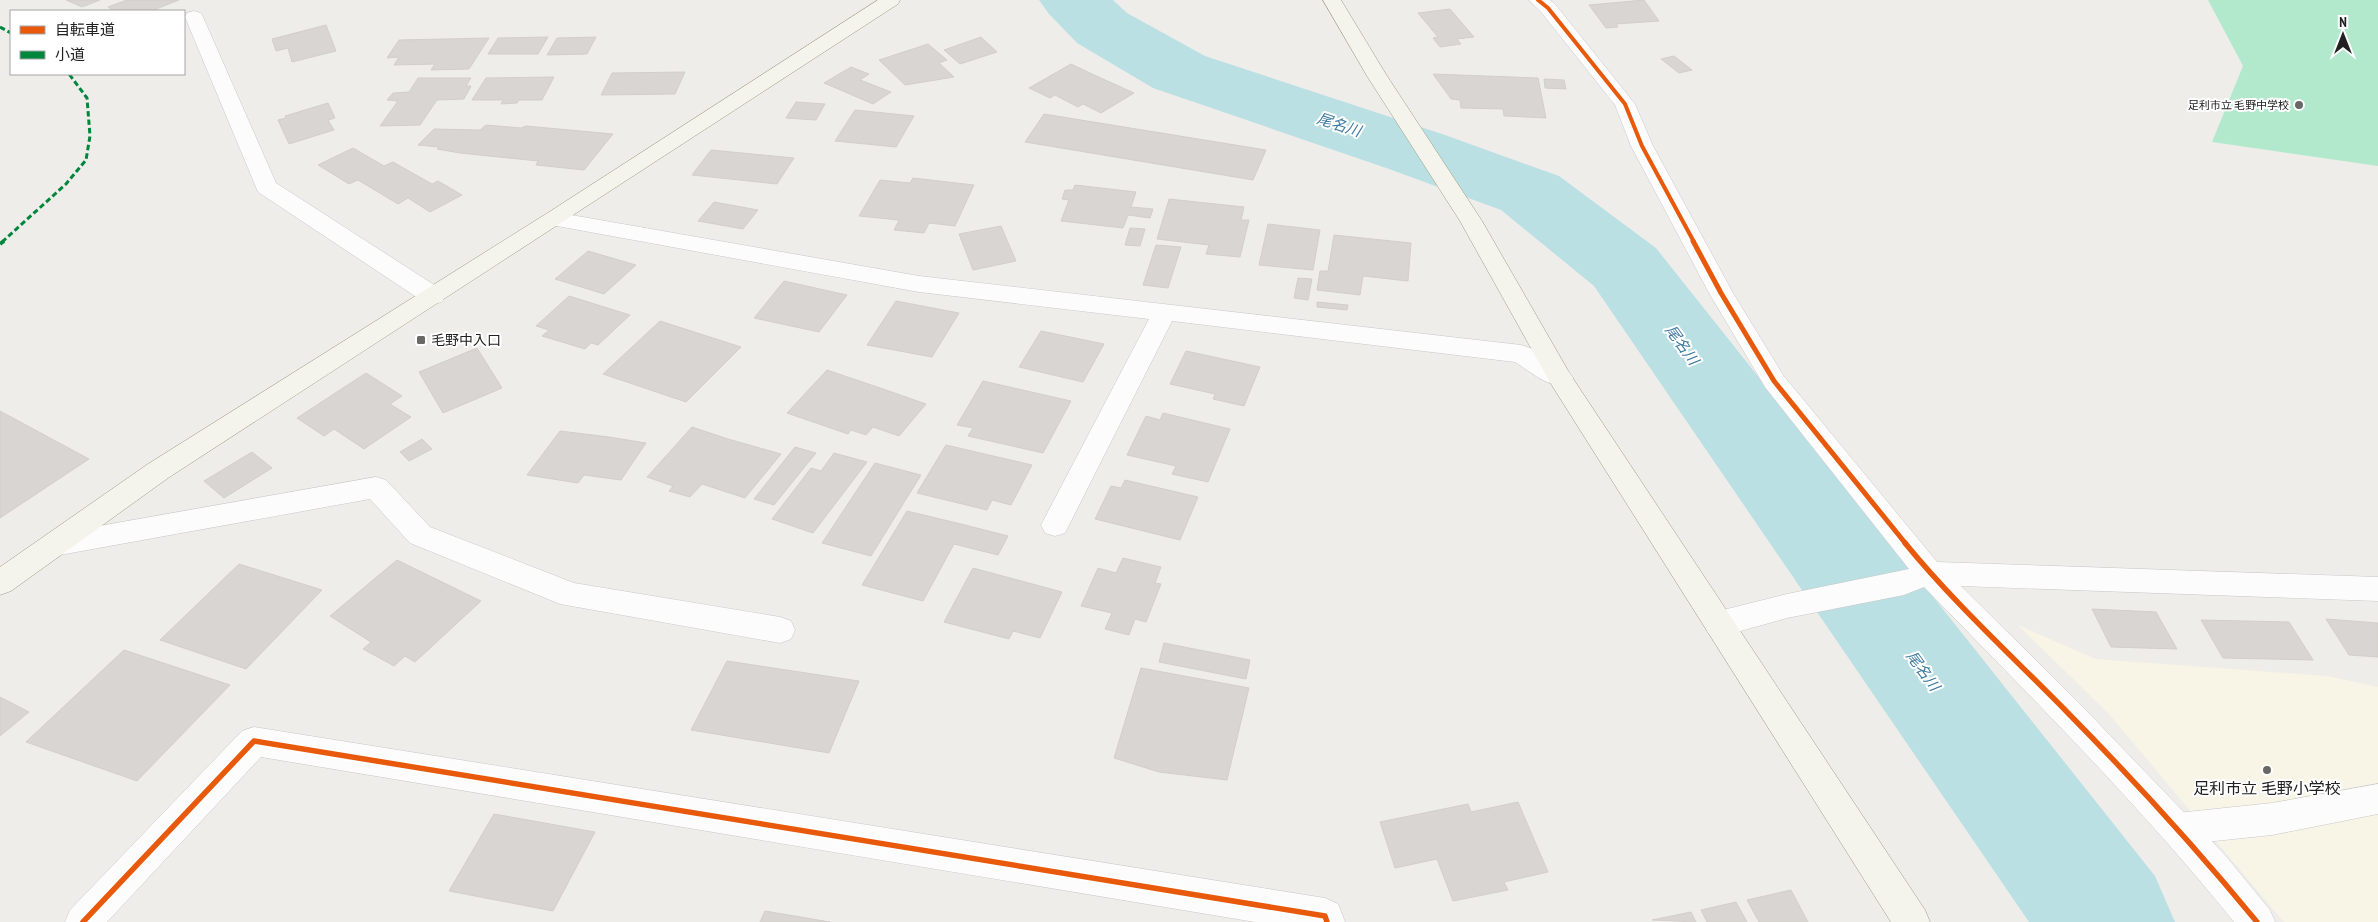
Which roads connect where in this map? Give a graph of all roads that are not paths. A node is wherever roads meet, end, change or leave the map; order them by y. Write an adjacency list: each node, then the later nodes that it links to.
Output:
1 (891, 0): 5 (street)
2 (1332, 0): 8 (street)
3 (1538, 0): 11 (street)
4 (194, 17): 6 (street)
5 (554, 219): 6 (street); 7 (street)
6 (433, 296): 10 (street)
7 (1164, 313): 8 (street); 9 (street)
8 (1560, 378): 14 (street)
9 (1055, 525)
10 (54, 545): 12 (street); 15 (street)
11 (1917, 578): 13 (street); 14 (street); 17 (street)
12 (0, 583)
13 (2378, 590)
14 (1719, 624): 20 (street)
15 (780, 630)
16 (2378, 799): 17 (street)
17 (2177, 829): 21 (street)
18 (83, 922): 19 (street)
19 (1327, 922)
20 (1912, 922)
21 (2257, 922)

